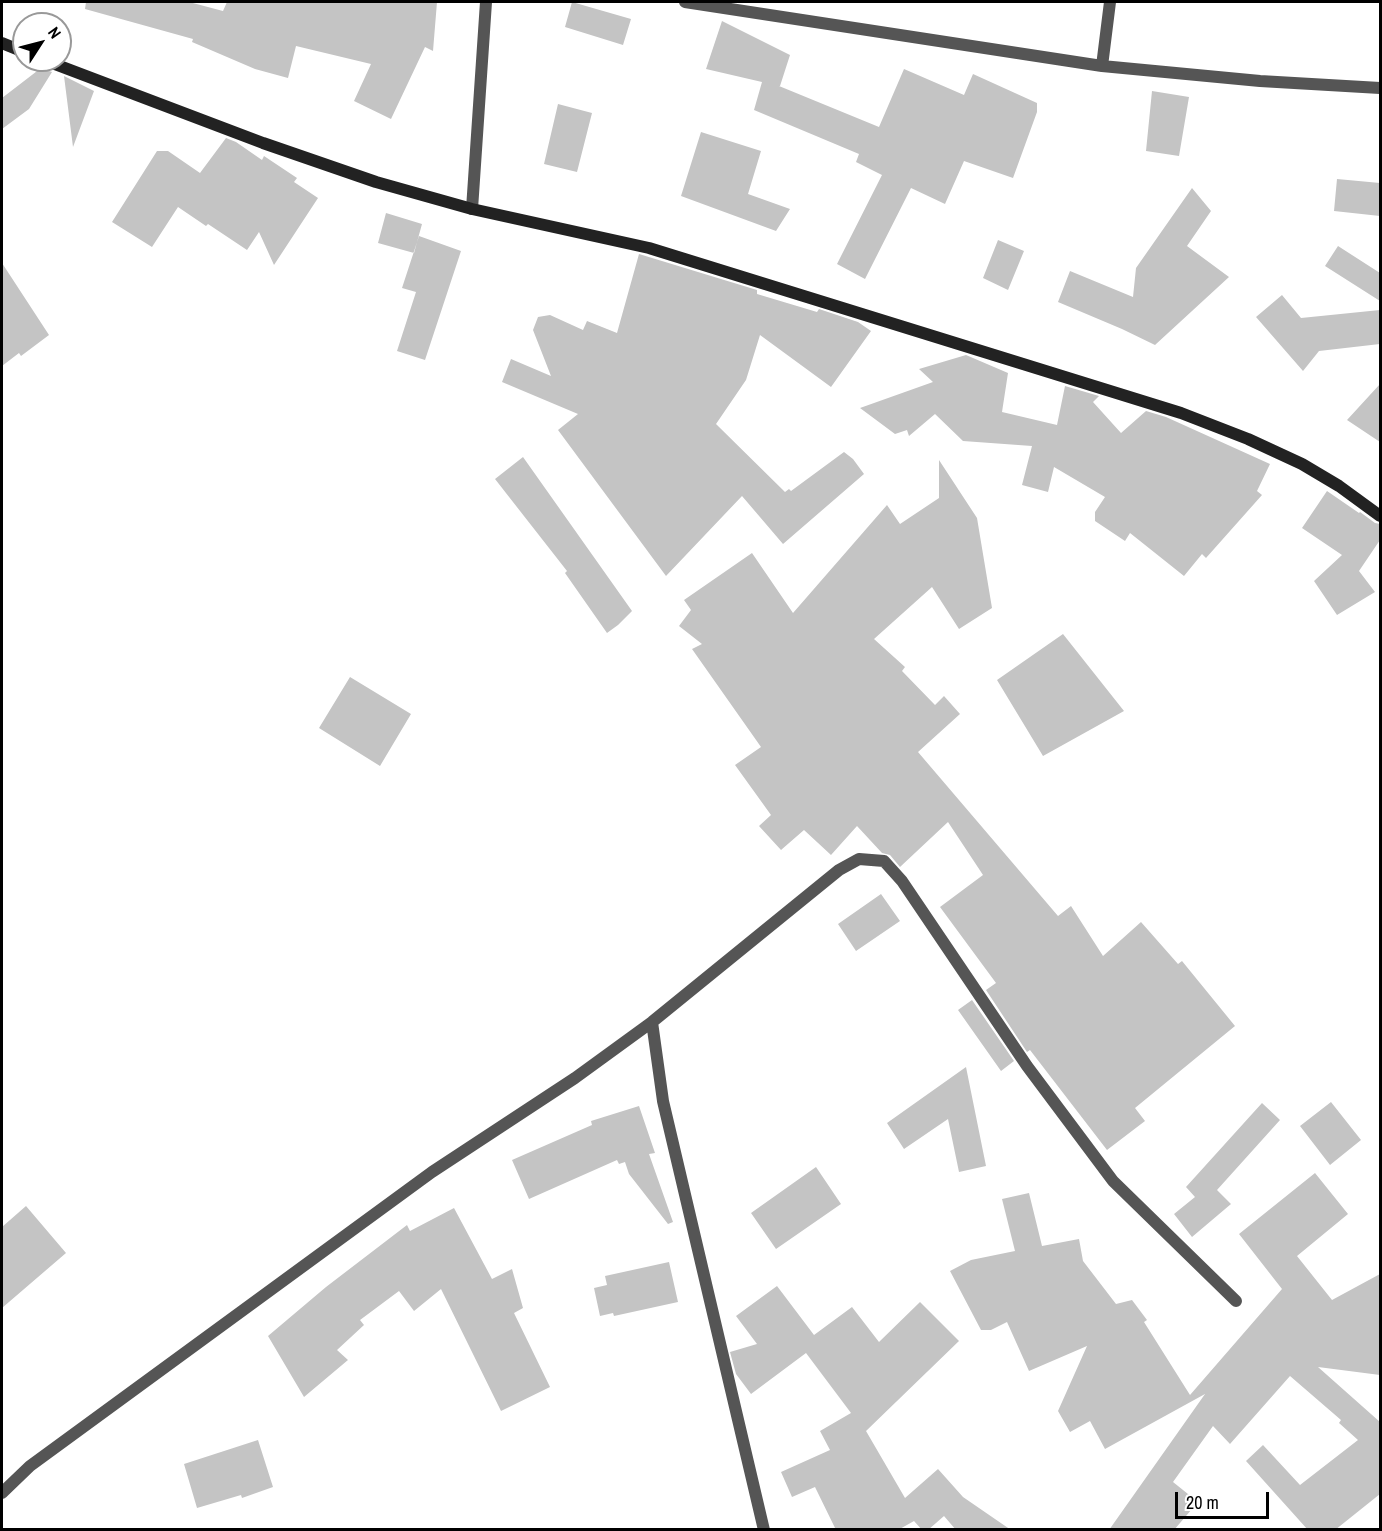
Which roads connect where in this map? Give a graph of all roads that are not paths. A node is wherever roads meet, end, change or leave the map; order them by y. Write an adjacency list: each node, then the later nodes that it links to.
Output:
1 (486, 2): 7 (street)
2 (685, 2): 4 (street)
3 (1110, 2): 4 (street)
4 (1102, 66): 6 (street)
5 (72, 71): 7 (main road)
6 (1380, 88)
7 (472, 209): 8 (main road)
8 (1380, 516)
9 (652, 1022): 10 (street); 11 (street); 12 (street)
10 (1236, 1301)
11 (2, 1493)
12 (764, 1530)

